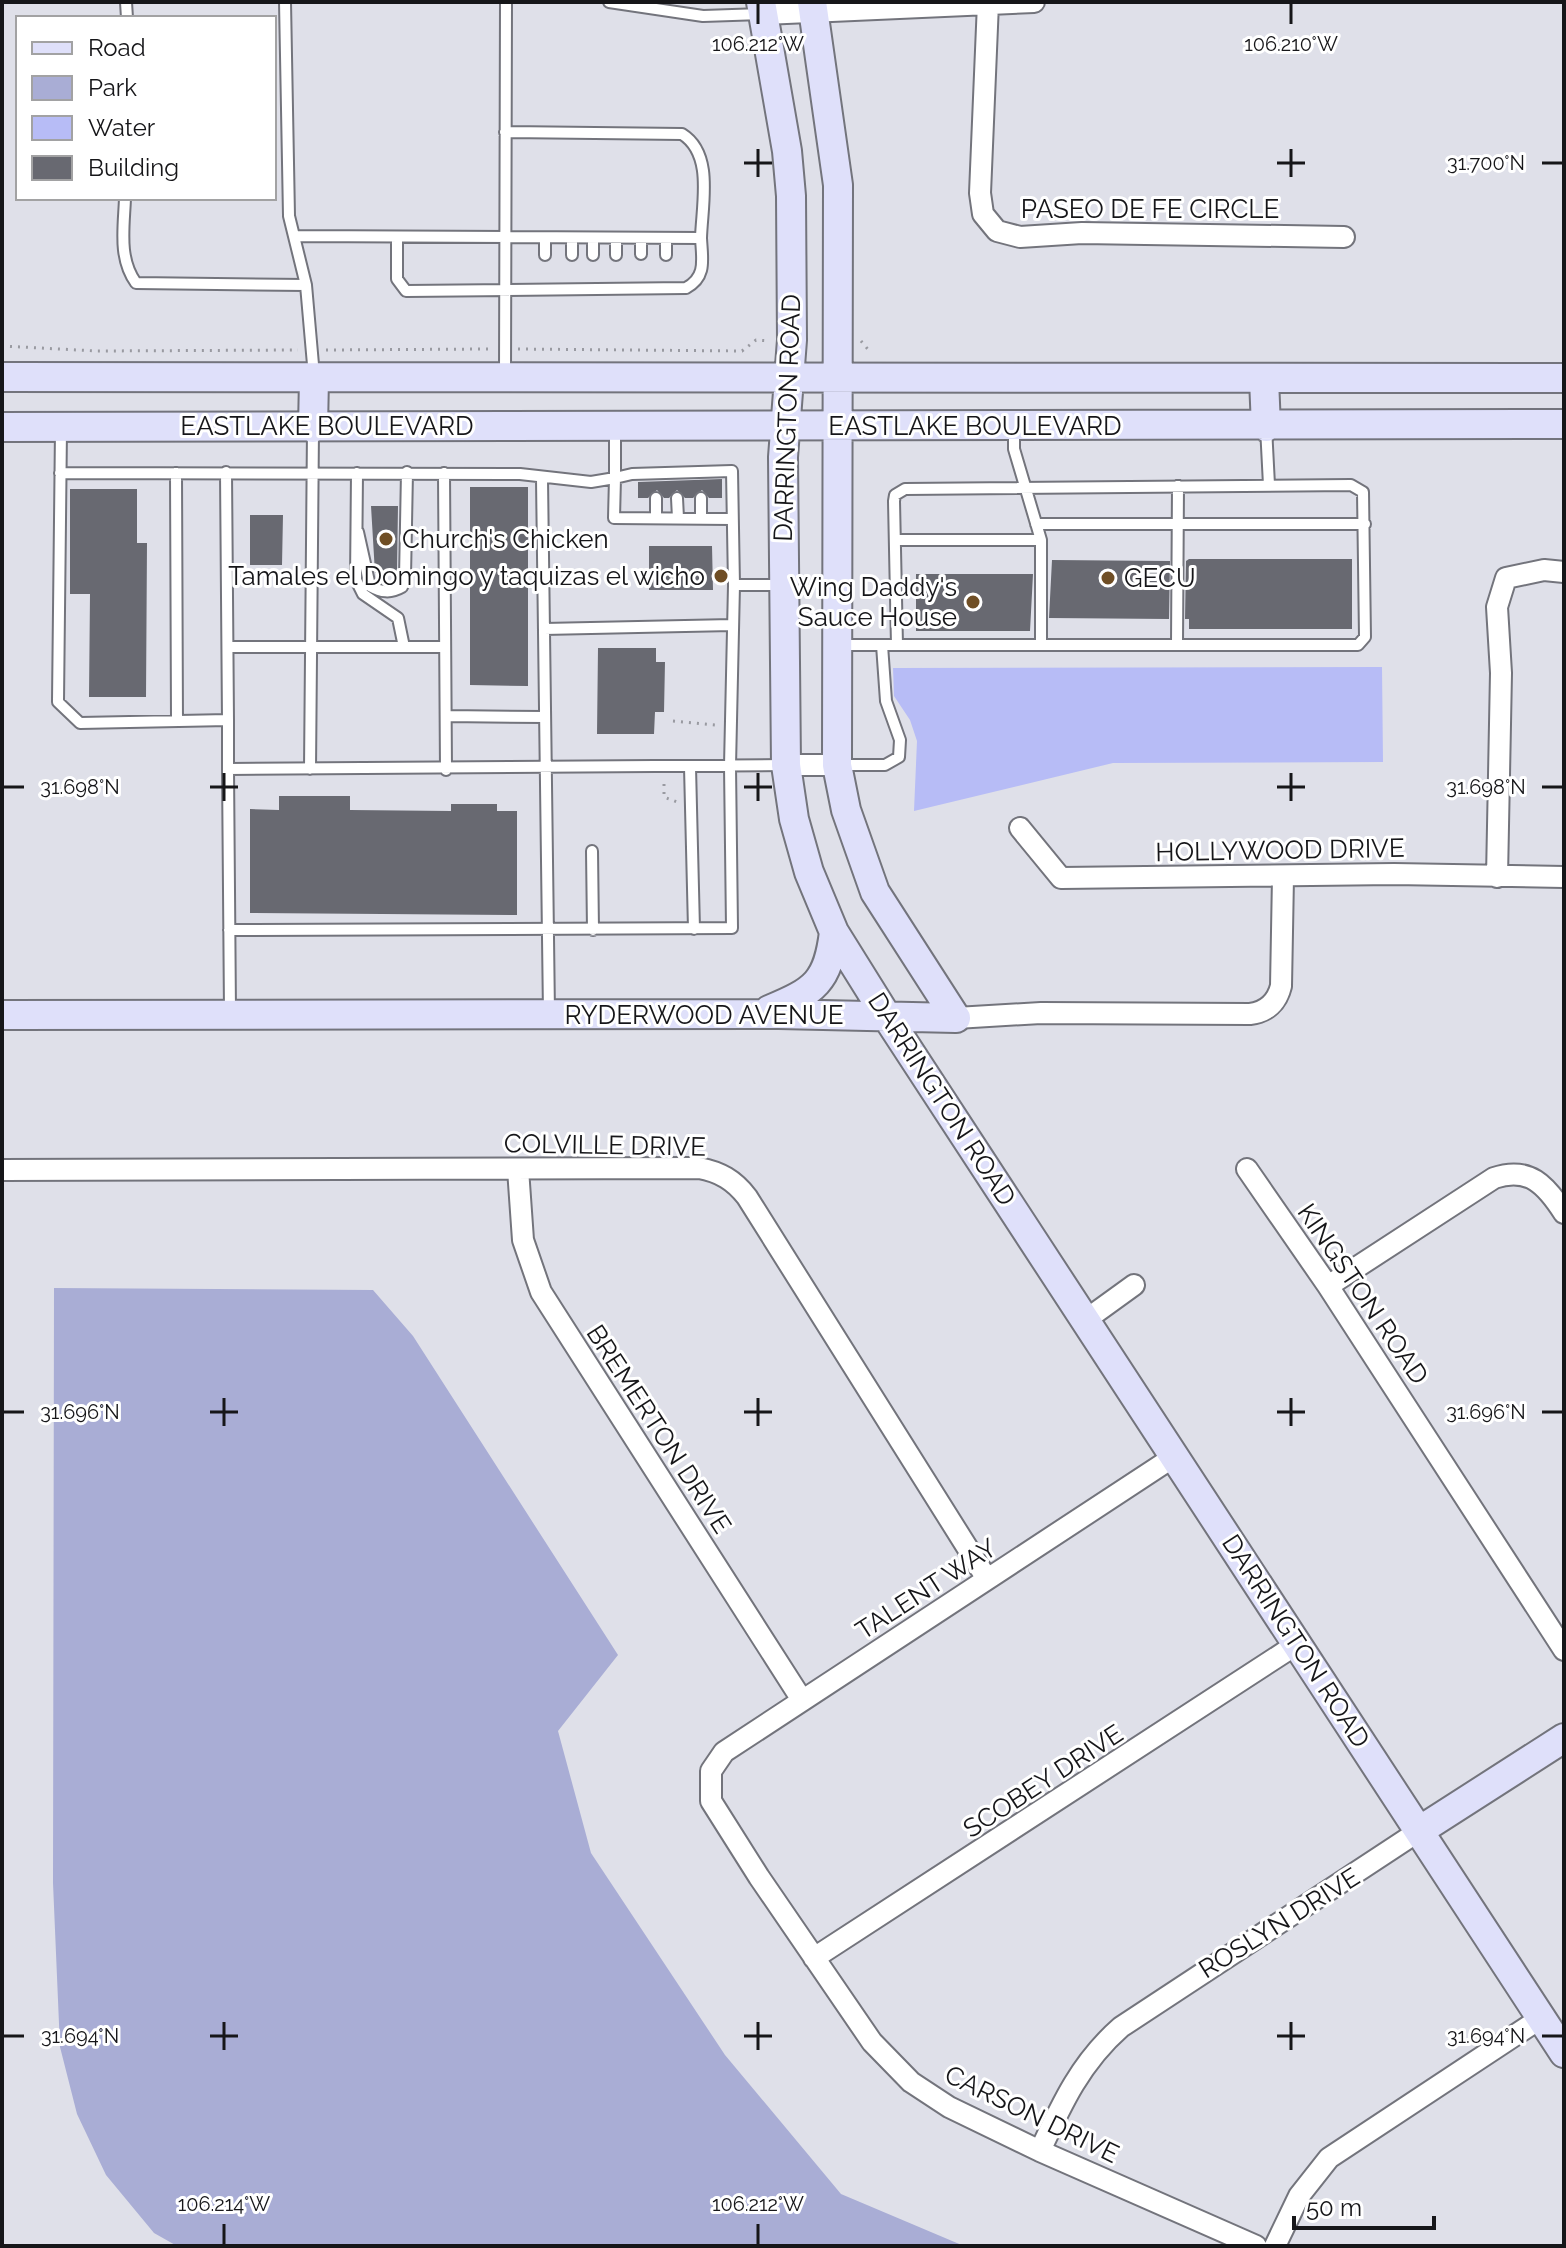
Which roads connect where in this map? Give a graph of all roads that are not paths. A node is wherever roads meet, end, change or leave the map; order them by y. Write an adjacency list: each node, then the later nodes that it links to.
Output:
1 (285, 2): 10 (lane)
2 (506, 2): 8 (lane)
3 (609, 2): 7 (lane)
4 (1034, 2): 5 (street)
5 (988, 3): 6 (street); 11 (street, PASEO DE FE CIRCLE)
6 (814, 6): 7 (street); 43 (main road, DARRINGTON ROAD)
7 (763, 8): 42 (main road, DARRINGTON ROAD)
8 (505, 132): 17 (lane); 18 (lane)
9 (125, 200): 32 (lane)
10 (295, 236): 12 (lane); 32 (lane)
11 (1344, 237)
12 (397, 238): 18 (lane); 36 (lane)
13 (593, 238): 14 (lane); 20 (lane); 24 (lane)
14 (616, 238): 15 (lane); 25 (lane)
15 (641, 238): 16 (lane); 21 (lane)
16 (666, 238): 17 (lane); 26 (lane)
17 (701, 238): 33 (lane)
18 (505, 239): 19 (lane); 36 (lane)
19 (545, 239): 20 (lane); 22 (lane)
20 (572, 239): 23 (lane)
21 (641, 254)
22 (545, 255)
23 (572, 255)
24 (593, 255)
25 (616, 255)
26 (666, 255)
27 (546, 276): 37 (lane)
28 (572, 277): 38 (lane)
29 (641, 277): 33 (lane)
30 (592, 278): 34 (lane)
31 (616, 278): 35 (lane)
32 (306, 285): 40 (lane)
33 (641, 289): 35 (lane)
34 (592, 290): 35 (lane); 38 (lane)
35 (615, 290)
36 (505, 291): 37 (lane); 39 (lane)
37 (546, 291): 38 (lane)
38 (571, 291)
39 (505, 363): 40 (main road, EASTLAKE BOULEVARD); 42 (main road, EASTLAKE BOULEVARD)
40 (312, 364): 41 (main road, EASTLAKE BOULEVARD); 54 (main road)
41 (2, 377)
42 (789, 377): 43 (main road, EASTLAKE BOULEVARD); 48 (main road, DARRINGTON ROAD)
43 (838, 378): 45 (main road, EASTLAKE BOULEVARD); 49 (main road, DARRINGTON ROAD)
44 (1564, 378): 45 (main road, EASTLAKE BOULEVARD)
45 (1264, 379): 53 (main road)
46 (615, 423): 48 (main road, EASTLAKE BOULEVARD); 54 (main road, EASTLAKE BOULEVARD); 62 (lane)
47 (1564, 424): 53 (main road, EASTLAKE BOULEVARD)
48 (785, 425): 49 (main road, EASTLAKE BOULEVARD); 82 (main road, DARRINGTON ROAD)
49 (837, 426): 52 (main road, EASTLAKE BOULEVARD); 87 (main road, DARRINGTON ROAD)
50 (2, 427): 51 (main road, EASTLAKE BOULEVARD)
51 (61, 427): 54 (main road, EASTLAKE BOULEVARD); 58 (lane)
52 (1014, 427): 53 (main road, EASTLAKE BOULEVARD); 66 (lane)
53 (1266, 427): 64 (lane)
54 (313, 428): 56 (lane)
55 (226, 472): 56 (lane); 59 (lane); 90 (lane)
56 (313, 472): 60 (lane); 91 (lane)
57 (407, 472): 60 (lane); 61 (lane); 77 (lane)
58 (60, 473): 59 (lane); 97 (lane)
59 (176, 473): 97 (lane)
60 (357, 473): 77 (lane)
61 (444, 473): 63 (lane); 93 (lane)
62 (615, 478): 63 (lane); 70 (lane); 73 (lane)
63 (542, 479): 84 (lane)
64 (1269, 485): 65 (lane); 76 (lane)
65 (1178, 486): 66 (lane); 75 (lane)
66 (1025, 487): 74 (lane); 78 (lane)
67 (656, 498): 70 (lane)
68 (677, 498): 71 (lane)
69 (701, 498): 72 (lane)
70 (656, 518): 71 (lane)
71 (678, 518): 72 (lane)
72 (701, 519): 73 (lane)
73 (732, 519): 81 (lane)
74 (1036, 524): 75 (lane); 79 (lane)
75 (1178, 524): 76 (lane); 86 (lane)
76 (1365, 524): 86 (lane)
77 (358, 532): 92 (lane)
78 (895, 540): 79 (lane); 89 (lane)
79 (1041, 540): 85 (lane)
80 (1564, 572): 109 (street)
81 (734, 585): 82 (lane); 83 (lane)
82 (783, 585): 98 (main road, DARRINGTON ROAD)
83 (732, 625): 84 (lane); 100 (lane)
84 (544, 629): 95 (lane)
85 (1041, 643): 86 (lane); 89 (lane)
86 (1177, 644)
87 (837, 645): 88 (lane); 99 (main road, DARRINGTON ROAD)
88 (882, 645): 89 (lane); 99 (lane)
89 (897, 645)
90 (228, 647): 91 (lane); 96 (lane)
91 (311, 647): 92 (lane); 103 (lane)
92 (404, 647): 93 (lane)
93 (445, 647): 94 (lane)
94 (446, 716): 95 (lane); 104 (lane)
95 (545, 717): 105 (lane)
96 (228, 720): 97 (lane); 102 (lane)
97 (177, 721)
98 (786, 765): 99 (street); 100 (lane); 115 (main road, DARRINGTON ROAD)
99 (837, 765): 121 (main road, DARRINGTON ROAD)
100 (730, 766): 101 (lane); 111 (lane)
101 (690, 767): 105 (lane); 111 (lane)
102 (228, 769): 103 (lane); 112 (lane)
103 (310, 769): 104 (lane)
104 (446, 770): 105 (lane)
105 (545, 770): 114 (lane)
106 (1020, 828): 108 (street, HOLLYWOOD DRIVE)
107 (592, 851): 113 (lane)
108 (1283, 877): 109 (street, HOLLYWOOD DRIVE); 121 (street, RYDERWOOD AVENUE)
109 (1497, 877): 110 (street, HOLLYWOOD DRIVE)
110 (1564, 877)
111 (694, 929): 113 (lane)
112 (229, 930): 114 (lane); 116 (lane)
113 (593, 930): 114 (lane)
114 (547, 931): 117 (lane)
115 (834, 932): 118 (main road); 120 (main road, DARRINGTON ROAD)
116 (230, 1014): 117 (main road, RYDERWOOD AVENUE); 119 (main road, RYDERWOOD AVENUE)
117 (549, 1014): 118 (main road, RYDERWOOD AVENUE)
118 (758, 1014): 120 (main road, RYDERWOOD AVENUE)
119 (2, 1015)
120 (887, 1017): 121 (main road, RYDERWOOD AVENUE); 128 (main road, DARRINGTON ROAD)
121 (956, 1018)
122 (518, 1169): 124 (street, COLVILLE DRIVE); 130 (street, COLVILLE DRIVE); 133 (street, BREMERTON DRIVE)
123 (1247, 1169): 127 (street, KINGSTON ROAD)
124 (2, 1170)
125 (1564, 1213): 127 (street)
126 (1134, 1285): 128 (street)
127 (1328, 1286): 132 (street, KINGSTON ROAD)
128 (1087, 1319): 129 (main road, DARRINGTON ROAD)
129 (1175, 1456): 130 (street, TALENT WAY); 131 (main road, DARRINGTON ROAD)
130 (987, 1579): 133 (street, TALENT WAY)
131 (1297, 1644): 136 (main road, DARRINGTON ROAD); 137 (street, SCOBEY DRIVE)
132 (1564, 1650)
133 (802, 1700): 135 (street, TALENT WAY)
134 (1564, 1738): 136 (main road, ROSLYN DRIVE)
135 (711, 1771): 137 (street, CARSON DRIVE)
136 (1419, 1831): 138 (main road, DARRINGTON ROAD); 140 (street, ROSLYN DRIVE)
137 (814, 1958): 140 (street, CARSON DRIVE)
138 (1541, 2018): 139 (main road, DARRINGTON ROAD); 142 (street)
139 (1564, 2053)
140 (1040, 2151): 141 (street, CARSON DRIVE)
141 (1256, 2246)
142 (1275, 2246)

